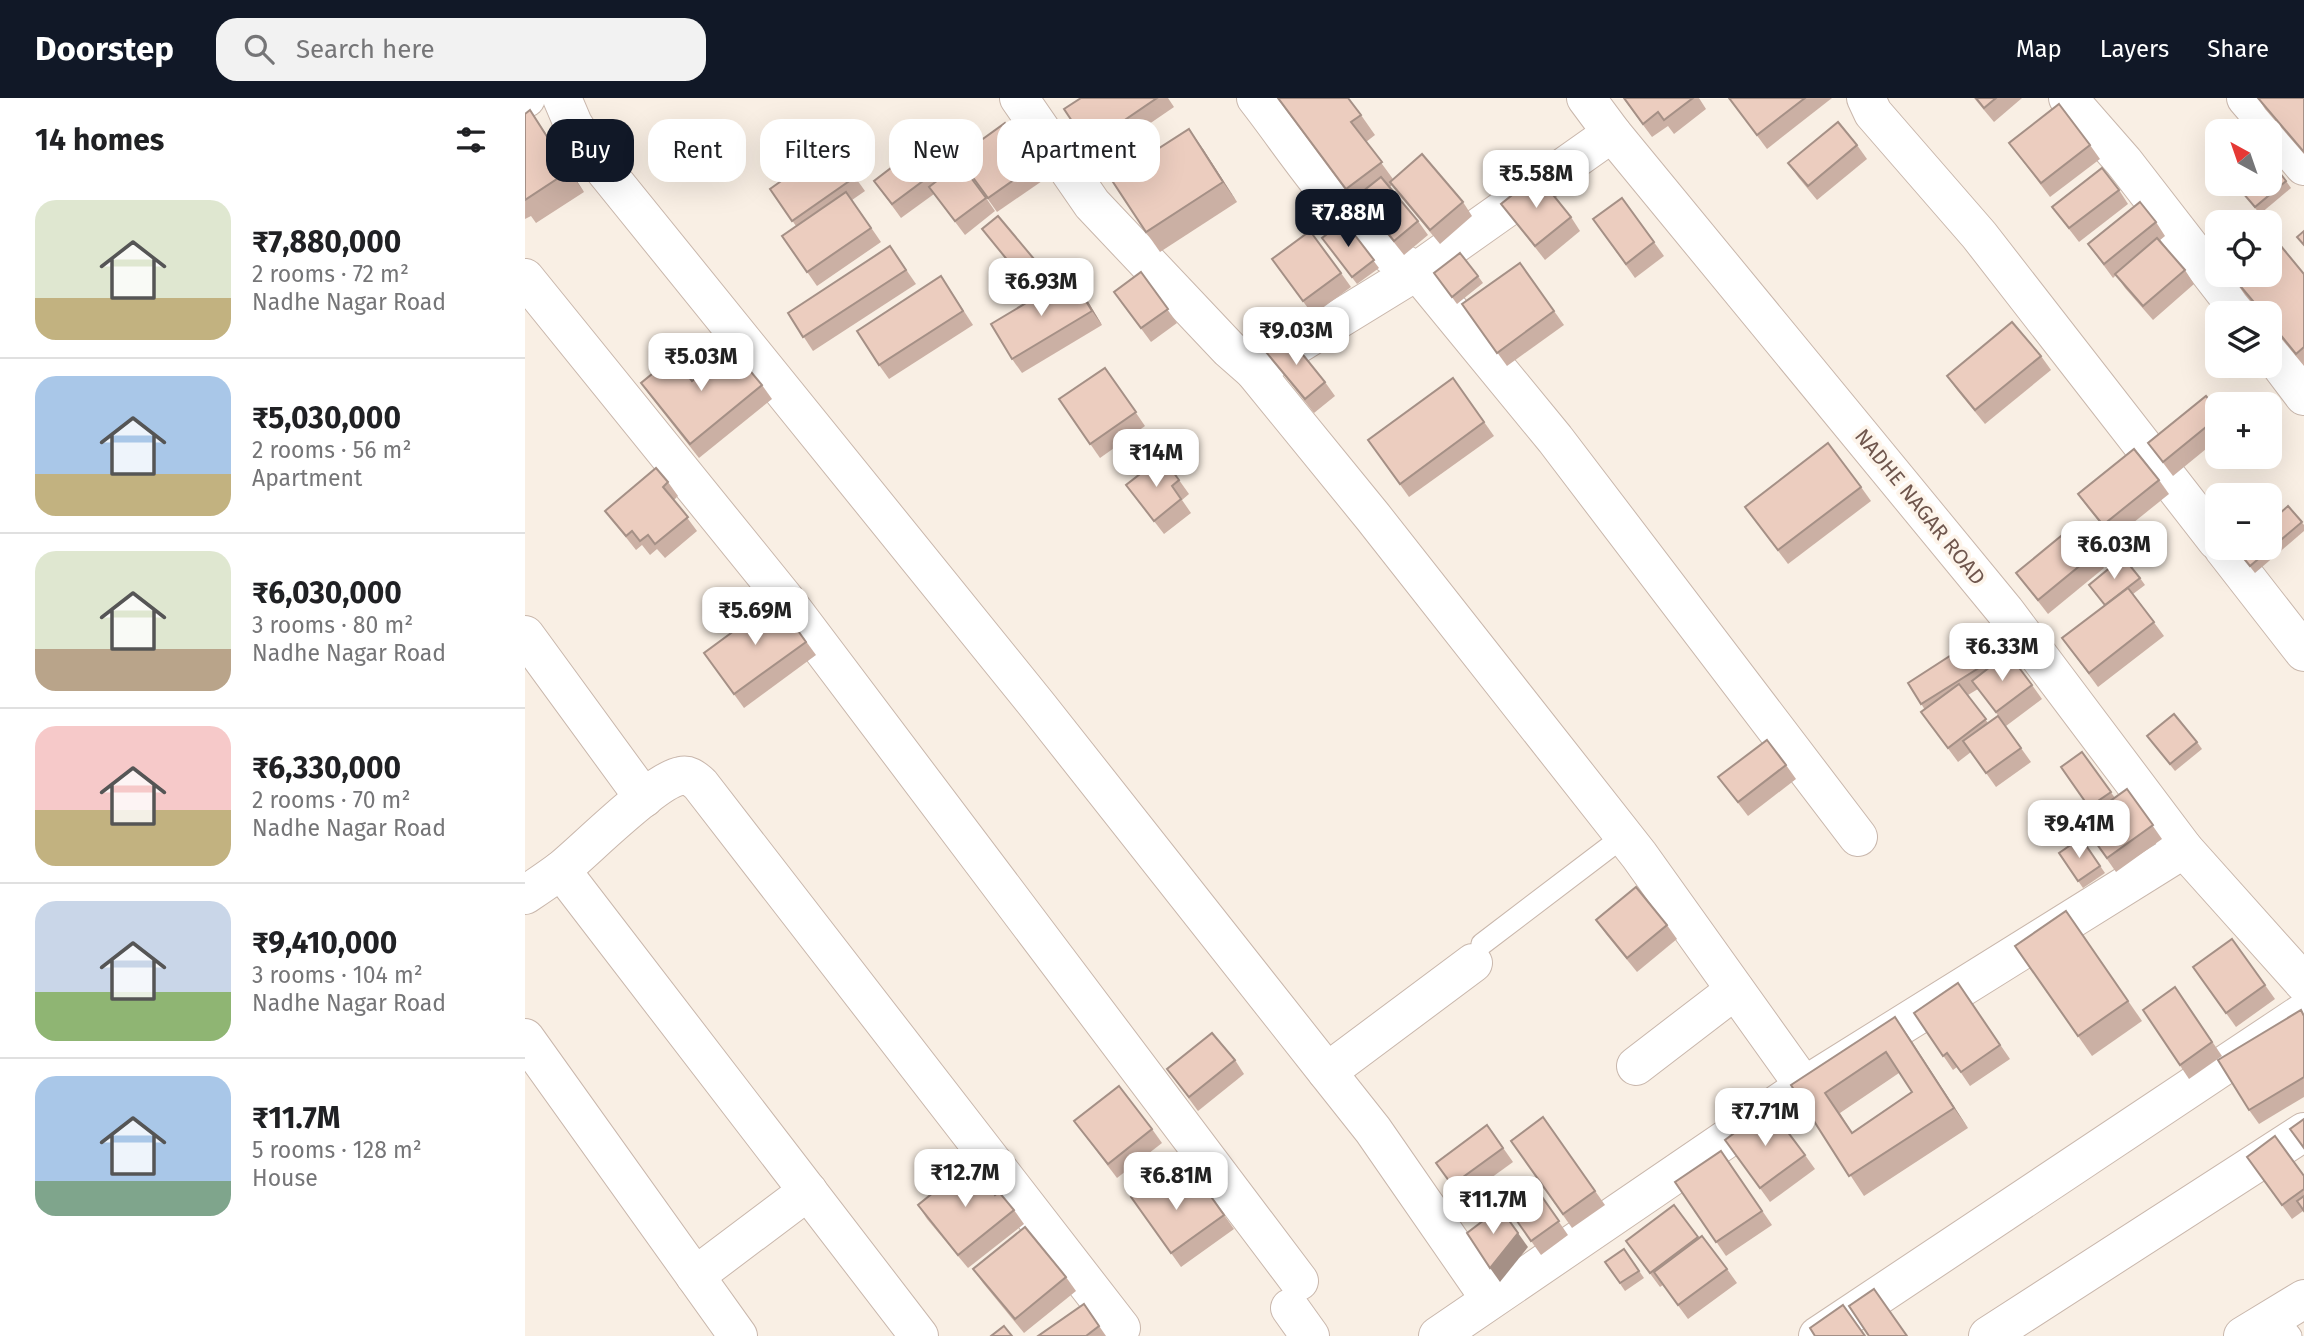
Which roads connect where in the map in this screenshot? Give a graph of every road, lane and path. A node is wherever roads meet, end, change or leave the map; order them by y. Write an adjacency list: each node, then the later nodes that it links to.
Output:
1 (562, 98): 32 (street)
2 (1019, 98): 14 (street)
3 (1256, 98): 10 (street)
4 (1586, 98): 8 (street, NADHE NAGAR ROAD)
5 (1866, 98): 16 (street)
6 (2068, 98): 12 (street)
7 (2246, 98): 9 (street)
8 (1612, 133): 10 (street); 23 (street, NADHE NAGAR ROAD)
9 (2304, 166)
10 (1417, 271): 14 (street); 22 (street)
11 (525, 278): 38 (street)
12 (2232, 301)
13 (2282, 367): 15 (street)
14 (1254, 371): 21 (street)
15 (2304, 396)
16 (2205, 526)
17 (2232, 560): 19 (street)
18 (525, 635): 20 (street)
19 (2304, 652)
20 (644, 799): 24 (street); 40 (street)
21 (1624, 836): 26 (lane); 28 (street)
22 (1858, 837)
23 (2184, 849): 27 (street, NADHE NAGAR ROAD); 33 (street)
24 (561, 870): 25 (street); 35 (street)
25 (525, 895)
26 (1478, 954): 32 (street)
27 (2304, 983)
28 (1735, 990): 31 (street); 33 (street)
29 (2304, 1012): 44 (street)
30 (525, 1038): 36 (street)
31 (1636, 1066)
32 (1327, 1072): 37 (street)
33 (1804, 1086): 37 (street)
34 (2304, 1132): 45 (street)
35 (808, 1191): 36 (street); 42 (street)
36 (695, 1276): 41 (street)
37 (1490, 1300): 43 (street)
38 (1300, 1308)
39 (2294, 1313): 46 (street)
40 (1121, 1328)
41 (738, 1336)
42 (919, 1336)
43 (1438, 1336)
44 (1818, 1336)
45 (1988, 1336)
46 (2243, 1336)

